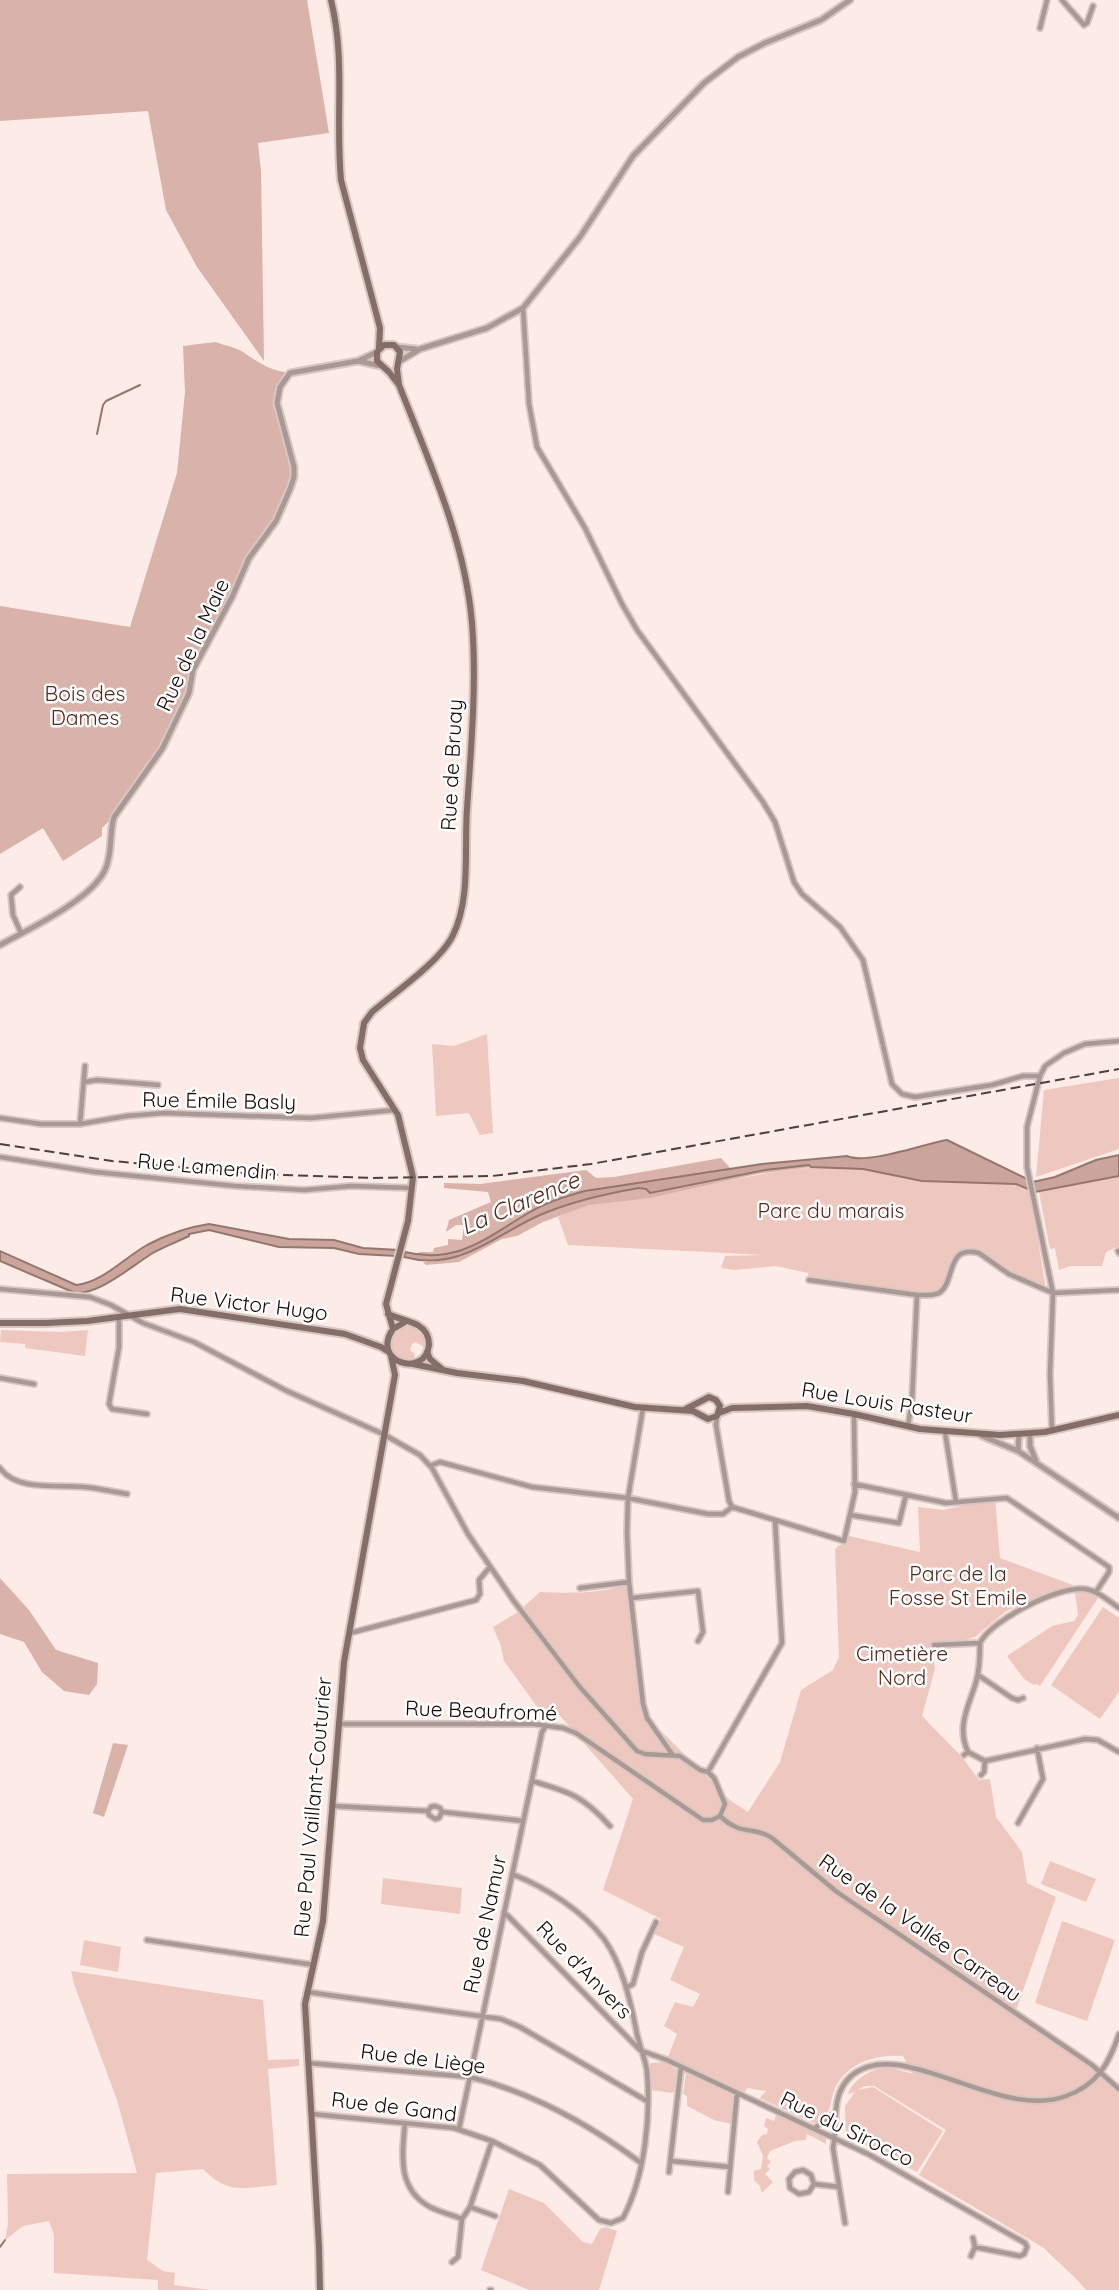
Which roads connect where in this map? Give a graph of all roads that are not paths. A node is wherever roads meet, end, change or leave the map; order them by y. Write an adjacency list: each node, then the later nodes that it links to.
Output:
1 (331, 0): 8 (main road)
2 (850, 0): 7 (street)
3 (1047, 0): 6 (street)
4 (1062, 0): 5 (street)
5 (1093, 6)
6 (1040, 28)
7 (523, 308): 10 (street); 21 (street)
8 (380, 328): 9 (main road); 11 (main road)
9 (393, 346): 10 (street); 11 (main road); 13 (main road)
10 (419, 349): 13 (street)
11 (378, 350): 12 (street); 14 (main road)
12 (358, 361): 14 (street); 17 (street, Rue de la Maie)
13 (399, 362): 14 (main road); 15 (main road)
14 (383, 368): 15 (main road)
15 (399, 384): 24 (main road, Rue de Bruay)
16 (20, 887): 17 (street)
17 (21, 933): 18 (street, Rue de la Maie)
18 (0, 944)
19 (1119, 1041): 21 (street)
20 (85, 1066): 22 (street)
21 (1040, 1076): 32 (street)
22 (85, 1082): 23 (street); 26 (street)
23 (158, 1085)
24 (395, 1109): 26 (street, Rue Émile Basly); 28 (main road, Rue de Bruay)
25 (0, 1118): 26 (street, Rue Émile Basly)
26 (80, 1124)
27 (0, 1157): 28 (street, Rue Lamendin)
28 (412, 1188): 34 (main road, Rue de Bruay)
29 (809, 1280): 33 (street)
30 (0, 1289): 35 (street)
31 (1119, 1290): 32 (street)
32 (1053, 1293): 33 (street); 60 (street)
33 (917, 1295): 59 (street)
34 (388, 1314): 38 (main road); 39 (main road)
35 (129, 1315): 36 (main road, Rue Victor Hugo); 41 (main road, Rue Victor Hugo); 63 (street)
36 (119, 1316): 37 (main road, Rue Victor Hugo); 54 (street)
37 (0, 1322)
38 (405, 1322): 39 (main road); 42 (main road)
39 (393, 1329): 40 (main road)
40 (388, 1336): 41 (main road); 43 (main road)
41 (370, 1342): 43 (main road, Rue Victor Hugo)
42 (427, 1352): 44 (main road); 45 (main road)
43 (390, 1354): 44 (main road); 46 (main road)
44 (410, 1364): 45 (main road); 46 (main road)
45 (444, 1370): 51 (main road)
46 (395, 1375): 63 (main road, Rue Paul Vaillant-Couturier)
47 (0, 1378): 48 (street)
48 (34, 1384)
49 (700, 1402): 50 (main road); 53 (main road); 58 (main road)
50 (719, 1404): 52 (main road, Rue Louis Pasteur); 55 (main road)
51 (643, 1408): 53 (main road); 74 (street)
52 (732, 1408): 55 (main road, Rue Louis Pasteur); 56 (main road, Rue Louis Pasteur)
53 (684, 1410): 58 (main road)
54 (147, 1414)
55 (718, 1414): 58 (main road); 61 (street)
56 (854, 1414): 59 (main road, Rue Louis Pasteur); 71 (street)
57 (1119, 1415): 60 (main road, Rue Louis Pasteur)
58 (703, 1416): 61 (street)
59 (908, 1427): 62 (main road, Rue Louis Pasteur)
60 (1052, 1430): 65 (main road, Rue Louis Pasteur)
61 (718, 1431): 76 (street)
62 (945, 1432): 66 (main road, Rue Louis Pasteur); 75 (street)
63 (383, 1434): 69 (street); 86 (main road, Rue Paul Vaillant-Couturier)
64 (1019, 1434): 65 (main road, Rue Louis Pasteur); 66 (main road, Rue Louis Pasteur); 67 (street)
65 (1030, 1434): 68 (street)
66 (979, 1435): 67 (street)
67 (1018, 1451): 68 (street)
68 (1038, 1464): 78 (street)
69 (430, 1466): 74 (street); 80 (street)
70 (0, 1468): 72 (street)
71 (854, 1484): 73 (street); 77 (street)
72 (127, 1494)
73 (906, 1495): 75 (street); 77 (street)
74 (628, 1498): 76 (street); 81 (street)
75 (956, 1502): 83 (street)
76 (732, 1507): 79 (street)
77 (850, 1515): 79 (street)
78 (1119, 1518)
79 (775, 1520): 98 (street)
80 (490, 1567): 86 (street); 96 (street)
81 (629, 1582): 82 (street); 84 (street)
82 (580, 1588)
83 (1097, 1592): 85 (street); 88 (street)
84 (632, 1598): 87 (street); 96 (street)
85 (1119, 1608)
86 (349, 1633): 92 (main road, Rue Paul Vaillant-Couturier)
87 (698, 1641)
88 (980, 1643): 89 (street); 90 (street)
89 (934, 1645)
90 (978, 1675): 91 (street); 97 (street)
91 (1023, 1698)
92 (338, 1724): 93 (street, Rue Beaufromé); 101 (main road, Rue Paul Vaillant-Couturier)
93 (545, 1727): 100 (street, Rue de Namur); 104 (street, Rue Beaufromé)
94 (1038, 1748): 95 (street); 97 (street); 106 (street)
95 (1119, 1752)
96 (673, 1755): 98 (street)
97 (985, 1761): 99 (street)
98 (708, 1772): 104 (street)
99 (981, 1775)
100 (532, 1781): 105 (street, Rue de Namur); 107 (street)
101 (333, 1806): 102 (street); 112 (main road, Rue Paul Vaillant-Couturier)
102 (428, 1811): 103 (street); 103 (street)
103 (442, 1812): 105 (street)
104 (720, 1816): 122 (street, Rue de la Vallée Carreau)
105 (523, 1821): 108 (street, Rue de Namur)
106 (1018, 1823)
107 (610, 1826)
108 (512, 1874): 109 (street, Rue de Namur); 113 (street)
109 (504, 1912): 115 (street, Rue de Namur); 117 (street, Rue d'Anvers)
110 (656, 1922): 113 (street)
111 (147, 1940): 112 (street)
112 (314, 1965): 114 (main road, Rue Paul Vaillant-Couturier)
113 (626, 1988): 117 (street)
114 (307, 1992): 115 (street); 120 (main road, Rue Paul Vaillant-Couturier)
115 (483, 2015): 123 (street, Rue de Namur); 126 (street)
116 (1119, 2034): 118 (street)
117 (641, 2051): 121 (street, Rue du Sirocco); 126 (street)
118 (1113, 2053): 119 (street); 122 (street)
119 (1119, 2055)
120 (307, 2063): 123 (street, Rue de Liège); 128 (main road, Rue Paul Vaillant-Couturier)
121 (681, 2067): 125 (street, Rue du Sirocco); 134 (street)
122 (1101, 2073): 124 (street, Rue de la Vallée Carreau); 127 (street)
123 (470, 2077): 130 (street, Rue de Namur); 135 (street, Rue de Liège)
124 (1119, 2089)
125 (737, 2093): 131 (street, Rue du Sirocco); 136 (street)
126 (647, 2102): 135 (street)
127 (835, 2113): 131 (street); 132 (street)
128 (311, 2114): 129 (street, Rue de Gand); 149 (main road, Rue Paul Vaillant-Couturier)
129 (405, 2123): 130 (street, Rue de Gand); 143 (street)
130 (459, 2129): 133 (street, Rue de Gand)
131 (814, 2129): 132 (street, Rue du Sirocco)
132 (835, 2139): 139 (street); 146 (street, Rue du Sirocco)
133 (492, 2141): 135 (street, Rue de Gand); 141 (street)
134 (671, 2161): 136 (street); 137 (street)
135 (641, 2163)
136 (730, 2167): 140 (street)
137 (669, 2172)
138 (814, 2184): 138 (street); 139 (street)
139 (839, 2187): 144 (street)
140 (728, 2192)
141 (470, 2207): 142 (street); 143 (street)
142 (495, 2217)
143 (462, 2219): 148 (street)
144 (845, 2223)
145 (973, 2238): 146 (street)
146 (975, 2247): 147 (street)
147 (971, 2256)
148 (452, 2262)
149 (320, 2288)

